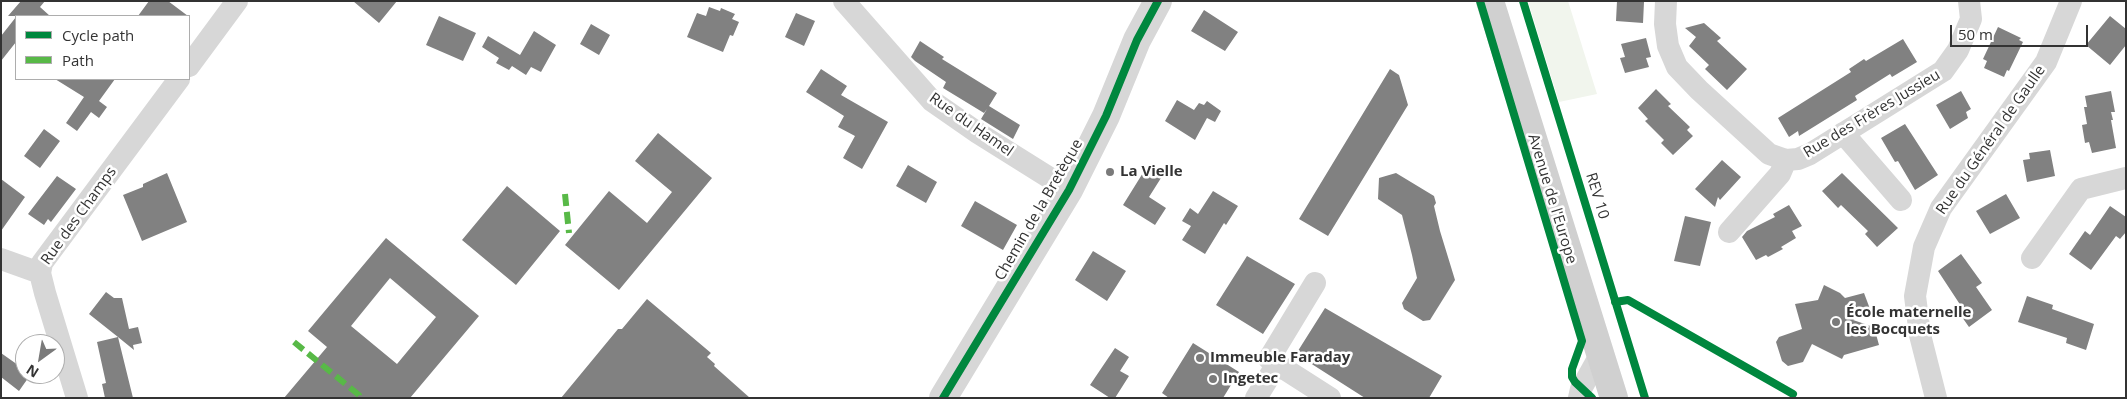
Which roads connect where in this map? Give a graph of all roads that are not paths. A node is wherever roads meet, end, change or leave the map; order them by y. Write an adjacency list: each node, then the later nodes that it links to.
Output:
1 (237, 1): 9 (street)
2 (844, 1): 14 (street, Rue du Hamel)
3 (1158, 1): 14 (street, Chemin de la Bretèque)
4 (1490, 1): 21 (main road, Avenue de l'Europe)
5 (1509, 1): 29 (main road, Avenue de l'Europe)
6 (1666, 1): 12 (street, Rue des Frères Jussieu)
7 (1969, 1): 11 (street, Rue des Frères Jussieu)
8 (2071, 1): 30 (street, Rue du Général de Gaulle)
9 (190, 65)
10 (178, 80): 19 (street, Rue des Champs)
11 (1843, 133): 12 (street, Rue des Frères Jussieu); 15 (street)
12 (1786, 160): 16 (street)
13 (2126, 178): 18 (street)
14 (1069, 190): 25 (street, Chemin de la Bretèque)
15 (1901, 200)
16 (1729, 232)
17 (1, 258): 19 (street)
18 (2032, 258)
19 (40, 273): 24 (street, Rue des Champs)
20 (1315, 283): 22 (street)
21 (1600, 355): 27 (street); 28 (main road, Avenue de l'Europe)
22 (1273, 362): 23 (street); 26 (street)
23 (1323, 396)
24 (77, 398)
25 (943, 398)
26 (1256, 398)
27 (1579, 398)
28 (1614, 398)
29 (1631, 398)
30 (1936, 398)

